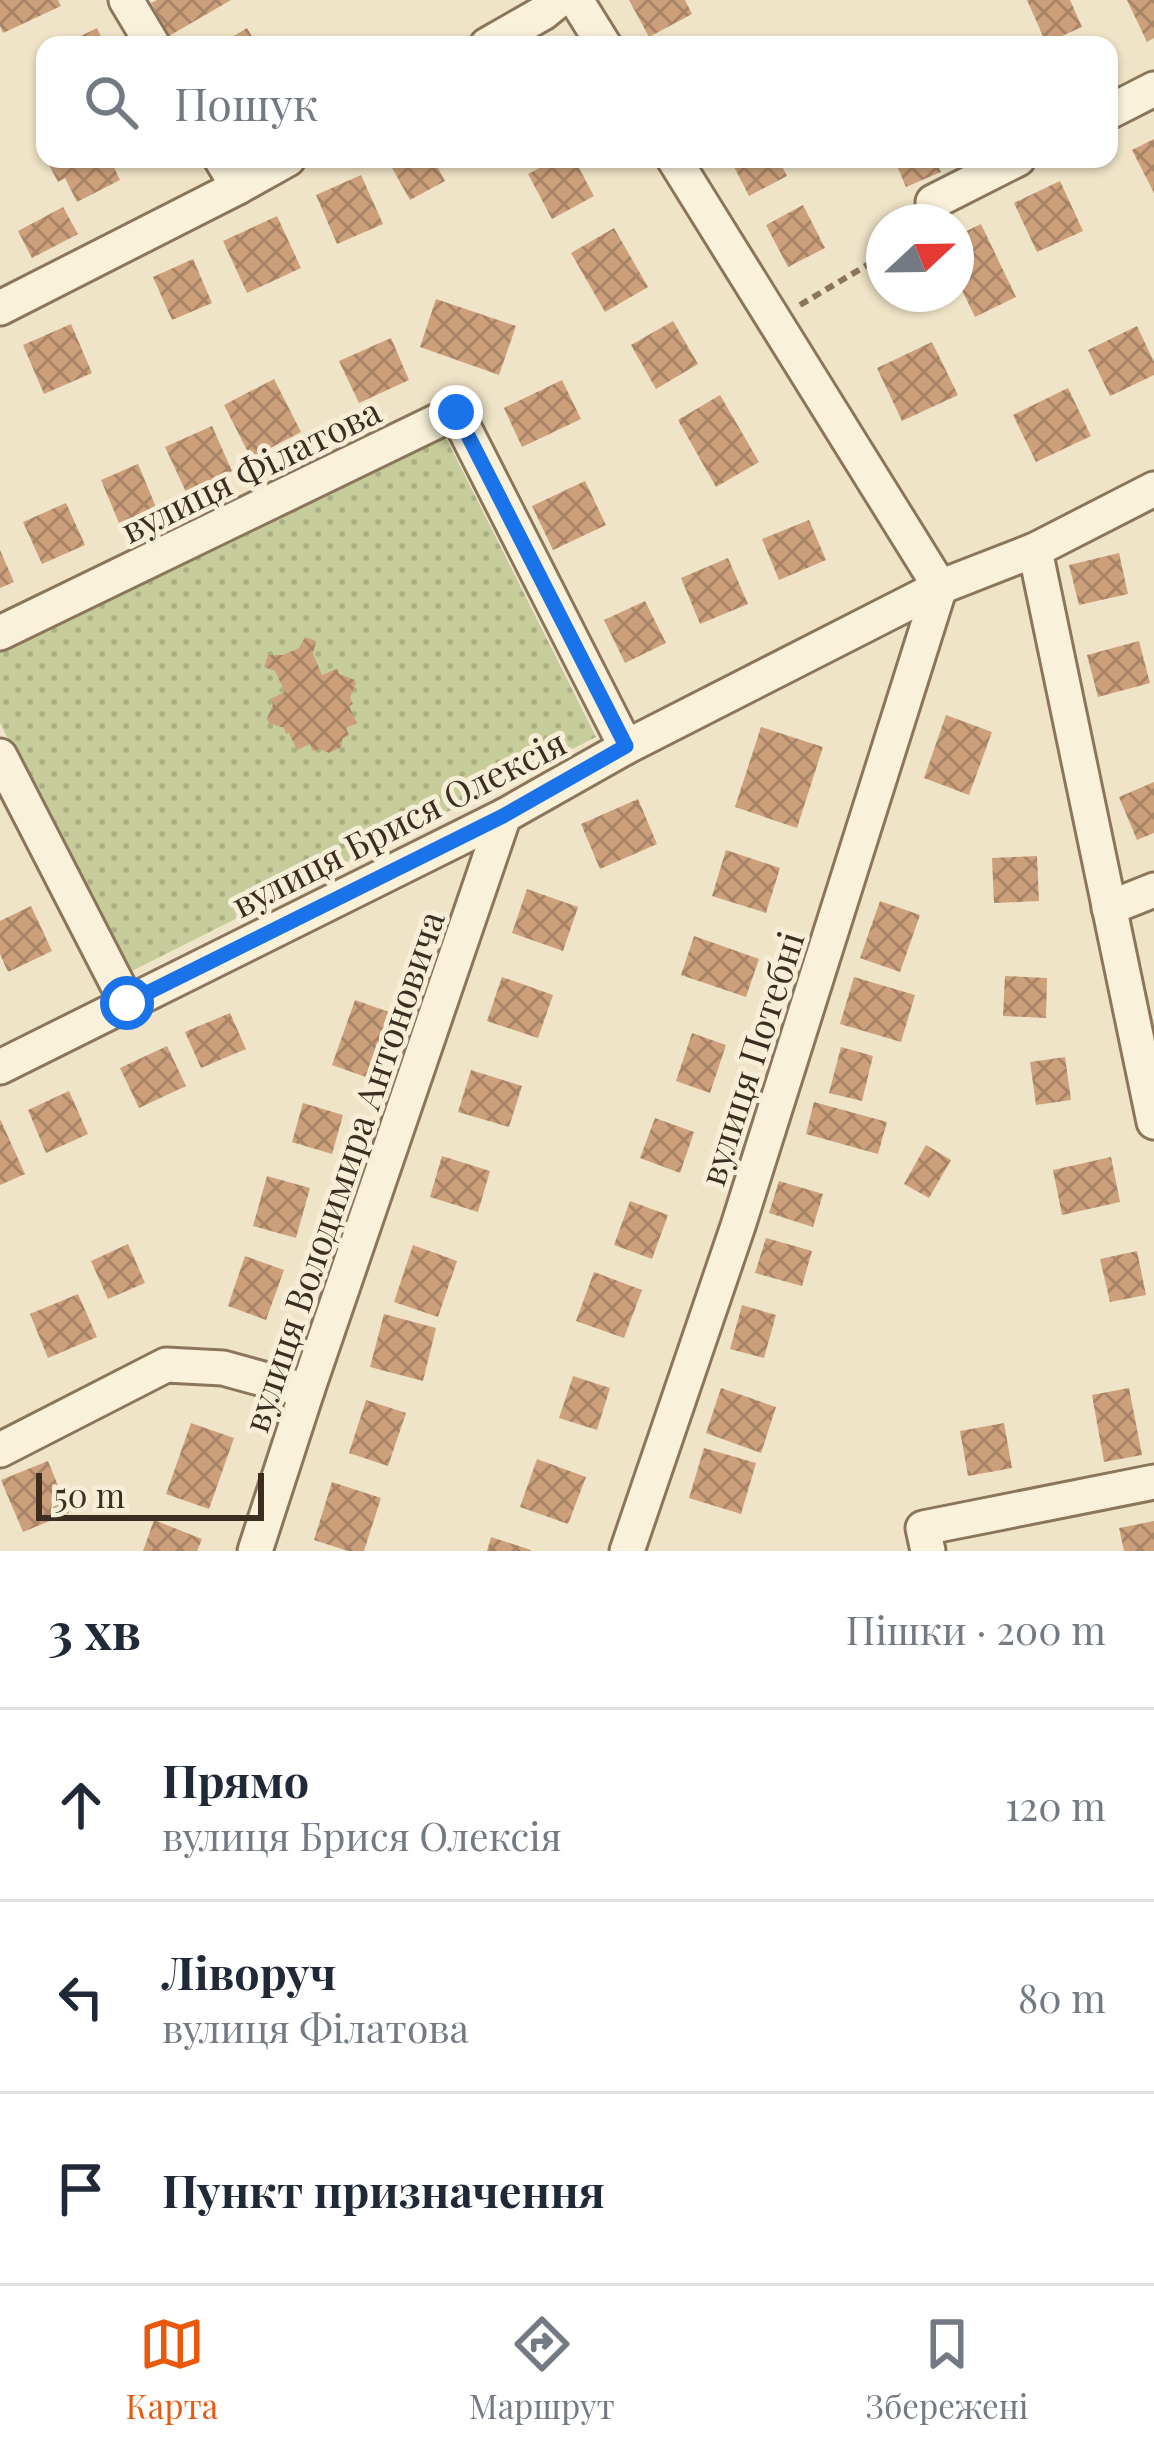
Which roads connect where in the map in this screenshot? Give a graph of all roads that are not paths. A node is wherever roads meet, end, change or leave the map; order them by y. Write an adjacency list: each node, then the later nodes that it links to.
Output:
1 (127, 0): 4 (street)
2 (559, 0): 5 (street)
3 (576, 0): 6 (street)
4 (148, 36)
5 (503, 36)
6 (598, 36)
7 (1154, 89): 8 (street)
8 (1118, 107)
9 (680, 168): 16 (street)
10 (1000, 168): 12 (street)
11 (230, 173): 13 (street)
12 (933, 202)
13 (0, 308)
14 (1154, 489): 15 (street, вулиця Брися Олексія)
15 (1035, 550): 16 (street, вулиця Брися Олексія); 22 (street)
16 (940, 587): 18 (street, вулиця Брися Олексія); 30 (street, вулиця Потебні)
17 (0, 634): 18 (street, вулиця Філатова)
18 (626, 746): 20 (street, вулиця Брися Олексія)
19 (0, 755): 23 (street)
20 (503, 816): 23 (street, вулиця Брися Олексія); 26 (street, вулиця Володимира Антоновича)
21 (1154, 890): 22 (street)
22 (1109, 908): 25 (street)
23 (127, 1003): 24 (street, вулиця Брися Олексія)
24 (0, 1066)
25 (1154, 1122)
26 (307, 1391): 27 (street); 29 (street, вулиця Володимира Антоновича)
27 (0, 1450)
28 (1154, 1482): 31 (street)
29 (255, 1551)
30 (627, 1551)
31 (928, 1551)

